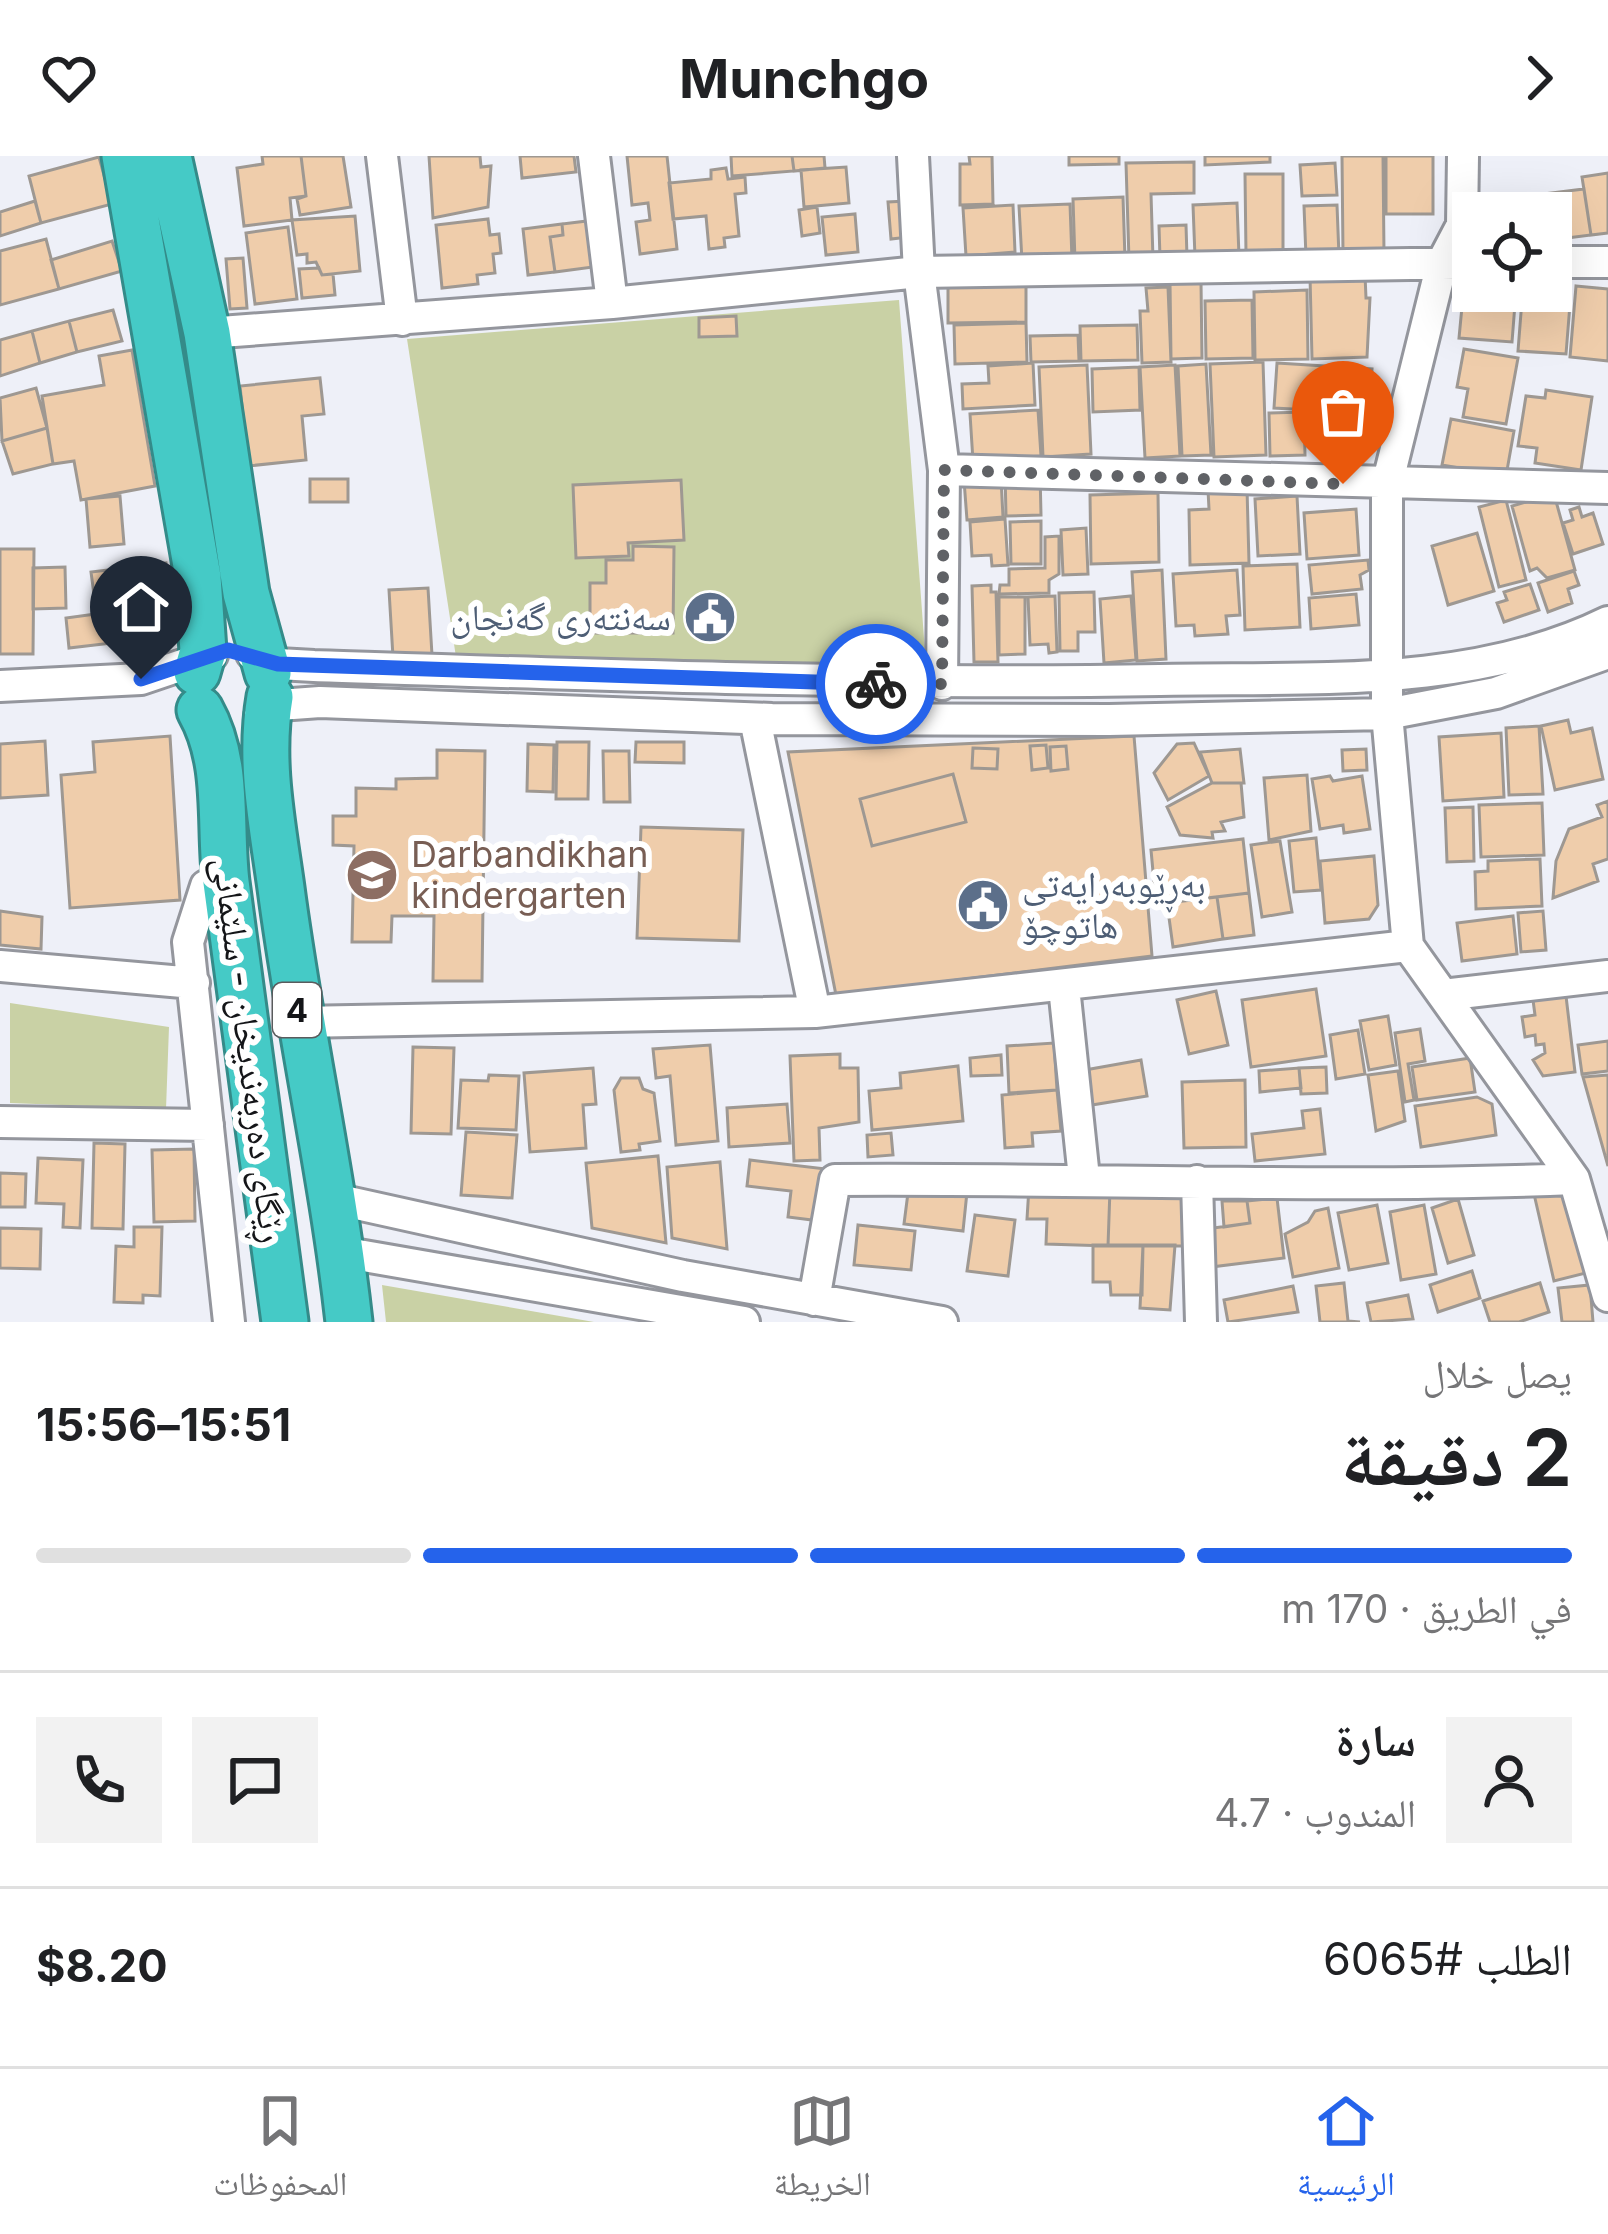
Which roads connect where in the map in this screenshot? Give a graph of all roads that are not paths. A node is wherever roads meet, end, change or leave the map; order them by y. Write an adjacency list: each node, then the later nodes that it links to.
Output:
1 (124, 156): 22 (highway, 4)
2 (168, 156): 15 (highway, 4)
3 (382, 156): 14 (street)
4 (594, 156): 13 (street)
5 (913, 156): 11 (street)
6 (1463, 156): 7 (street)
7 (1462, 192)
8 (1572, 262): 9 (street)
9 (1608, 262)
10 (1452, 263): 11 (street)
11 (920, 272): 13 (street); 16 (street)
12 (1452, 279): 17 (street)
13 (612, 303): 14 (street)
14 (402, 320): 15 (street)
15 (207, 333): 22 (highway, 4)
16 (944, 470): 17 (street); 23 (street)
17 (1387, 485): 18 (street); 21 (street)
18 (1608, 488)
19 (1608, 622): 21 (street)
20 (1608, 653): 25 (street)
21 (1389, 673): 23 (street); 25 (street)
22 (236, 683): 23 (street); 24 (street); 26 (street); 27 (highway, ڕێگای دەربەندیخان - سلێمانی / 4); 35 (highway, ڕێگای دەربەندیخان - سلێمانی / 4)
23 (942, 684)
24 (0, 686)
25 (1388, 714): 26 (street); 28 (street)
26 (755, 718): 34 (street)
27 (226, 875): 31 (street); 46 (highway, ڕێگای دەربەندیخان - سلێمانی / 4)
28 (1408, 946): 32 (street); 33 (street)
29 (0, 966): 31 (street)
30 (1608, 976): 33 (street)
31 (194, 983): 37 (street)
32 (1064, 987): 34 (street); 38 (street)
33 (1443, 995): 39 (street)
34 (815, 1012): 35 (street)
35 (299, 1022): 41 (highway, ڕێگای دەربەندیخان - سلێمانی / 4)
36 (0, 1122): 37 (street)
37 (208, 1125): 45 (street)
38 (1084, 1178): 40 (street); 44 (street)
39 (1574, 1179): 40 (street); 43 (street)
40 (1197, 1181): 50 (street)
41 (330, 1198): 42 (highway, ڕێگای دەربەندیخان - سلێمانی / 4); 44 (street)
42 (341, 1252): 47 (highway, ڕێگای دەربەندیخان - سلێمانی / 4); 48 (street)
43 (1608, 1296)
44 (814, 1300): 49 (street)
45 (229, 1322)
46 (285, 1322)
47 (349, 1322)
48 (744, 1322)
49 (942, 1322)
50 (1201, 1322)

